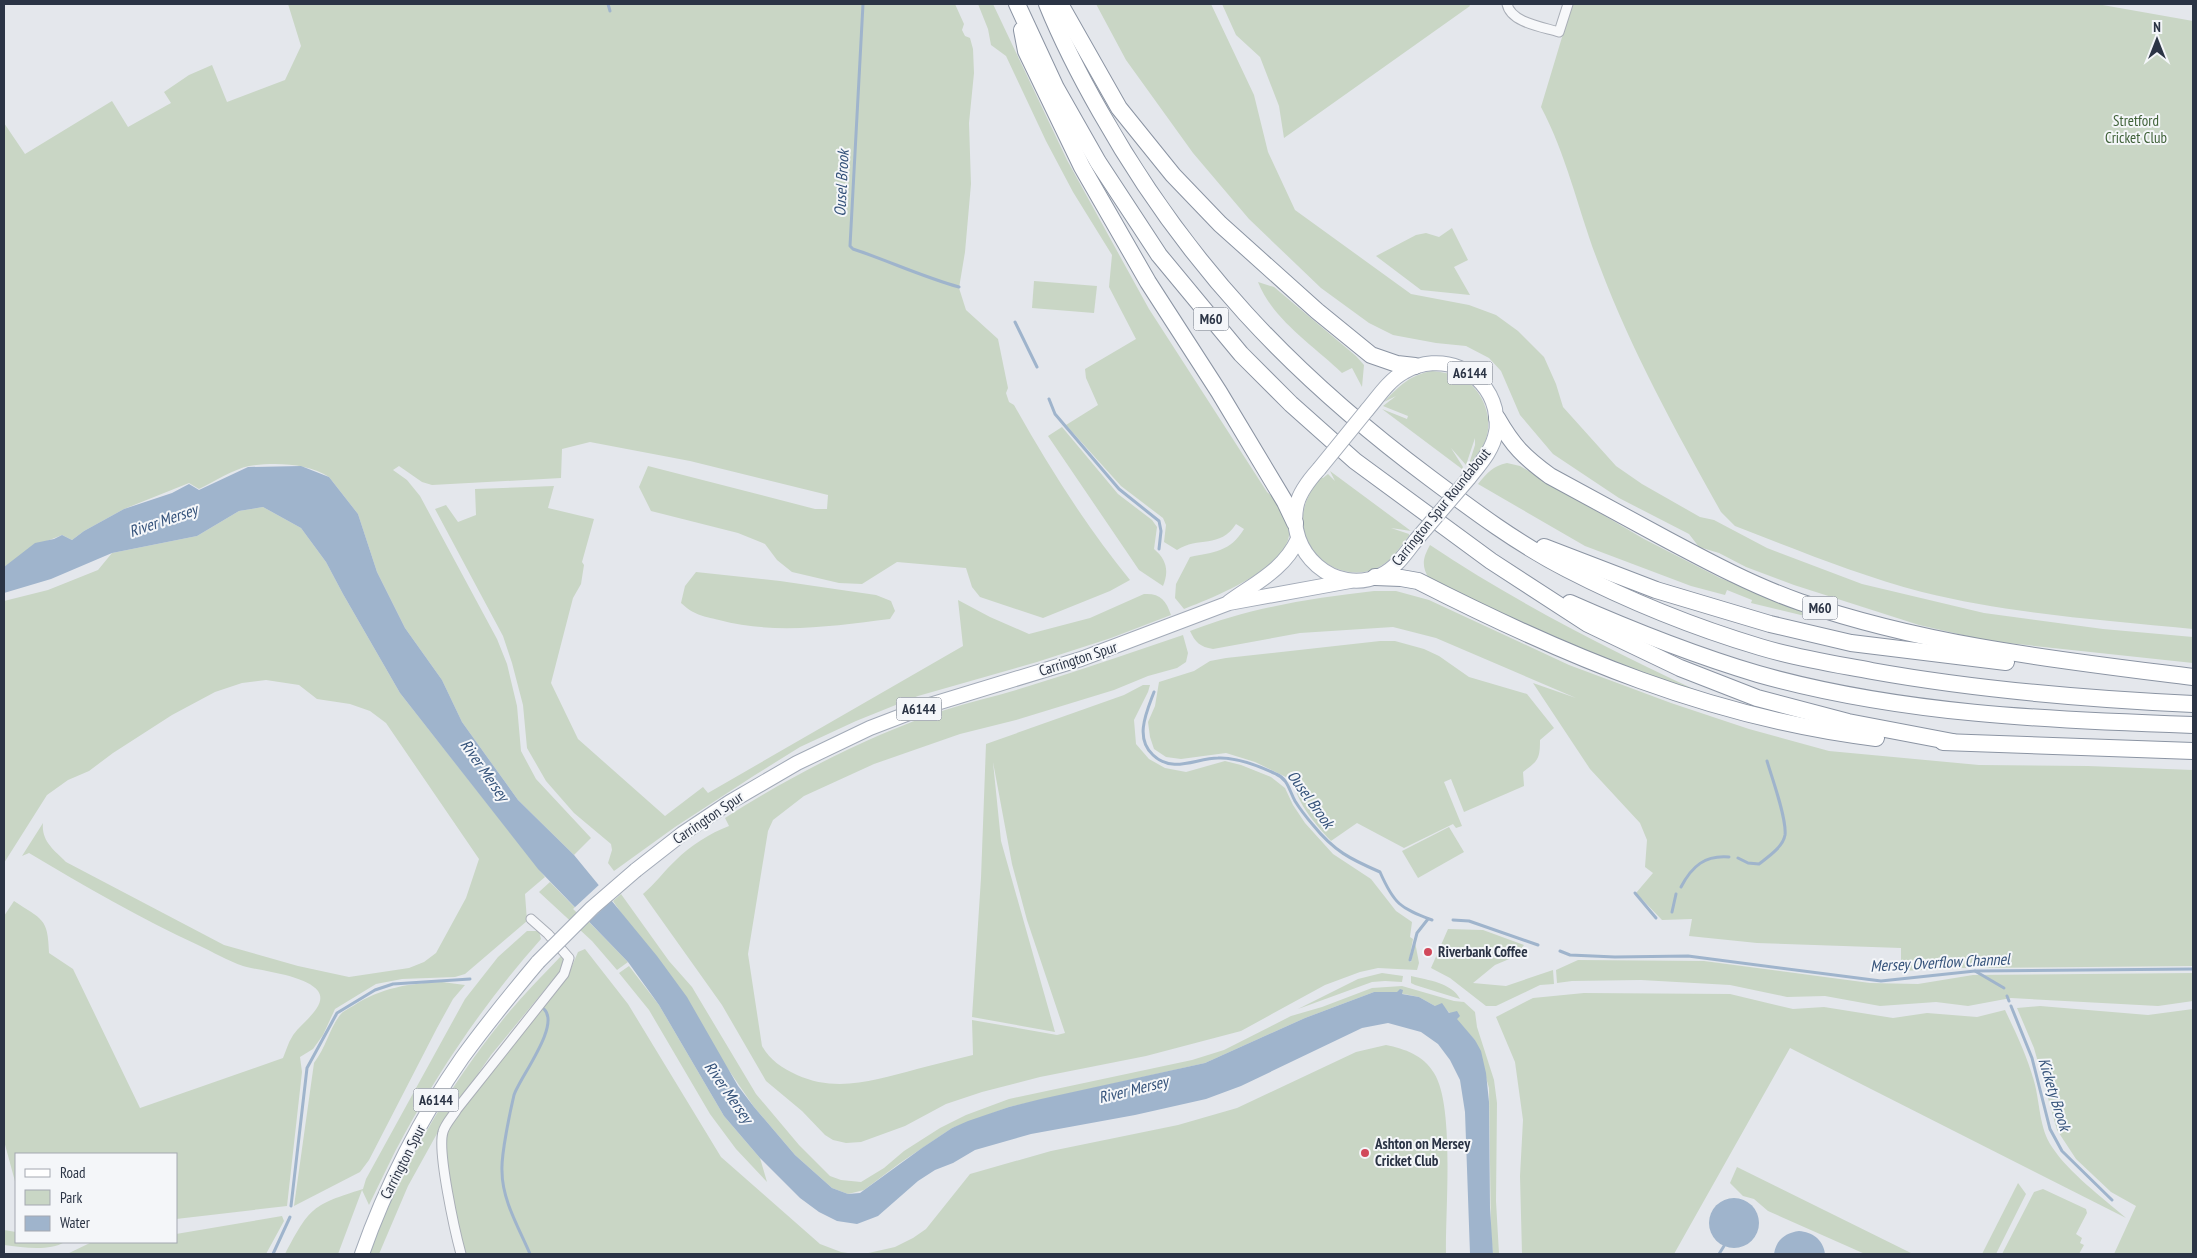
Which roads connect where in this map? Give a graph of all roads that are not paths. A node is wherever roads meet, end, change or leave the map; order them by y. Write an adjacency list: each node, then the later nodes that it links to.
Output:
1 (1017, 4): 9 (highway, M60); 10 (highway, M60)
2 (1047, 4): 8 (highway, M60)
3 (1060, 4): 6 (highway)
4 (1507, 4): 5 (street)
5 (1568, 4)
6 (1415, 366): 7 (main road, Carrington Spur Roundabout / A6144); 9 (main road, Carrington Spur Roundabout / A6144, bridge)
7 (1497, 418): 11 (main road, Carrington Spur Roundabout / A6144, bridge); 14 (highway, M60)
8 (1500, 530): 14 (highway, M60); 15 (highway, M60)
9 (1296, 531): 12 (main road, Carrington Spur Roundabout / A6144); 13 (main road, Carrington Spur / A6144)
10 (1491, 561): 16 (highway, M60); 17 (highway, M60)
11 (1375, 577): 12 (main road, Carrington Spur Roundabout / A6144); 17 (highway, M60)
12 (1350, 580): 13 (main road, Carrington Spur / A6144)
13 (1229, 603): 20 (main road, Carrington Spur / A6144, bridge)
14 (2193, 677)
15 (2193, 704)
16 (2193, 725)
17 (1953, 742): 18 (highway, M60)
18 (2193, 751)
19 (531, 918): 21 (street)
20 (362, 1254)
21 (461, 1254)

